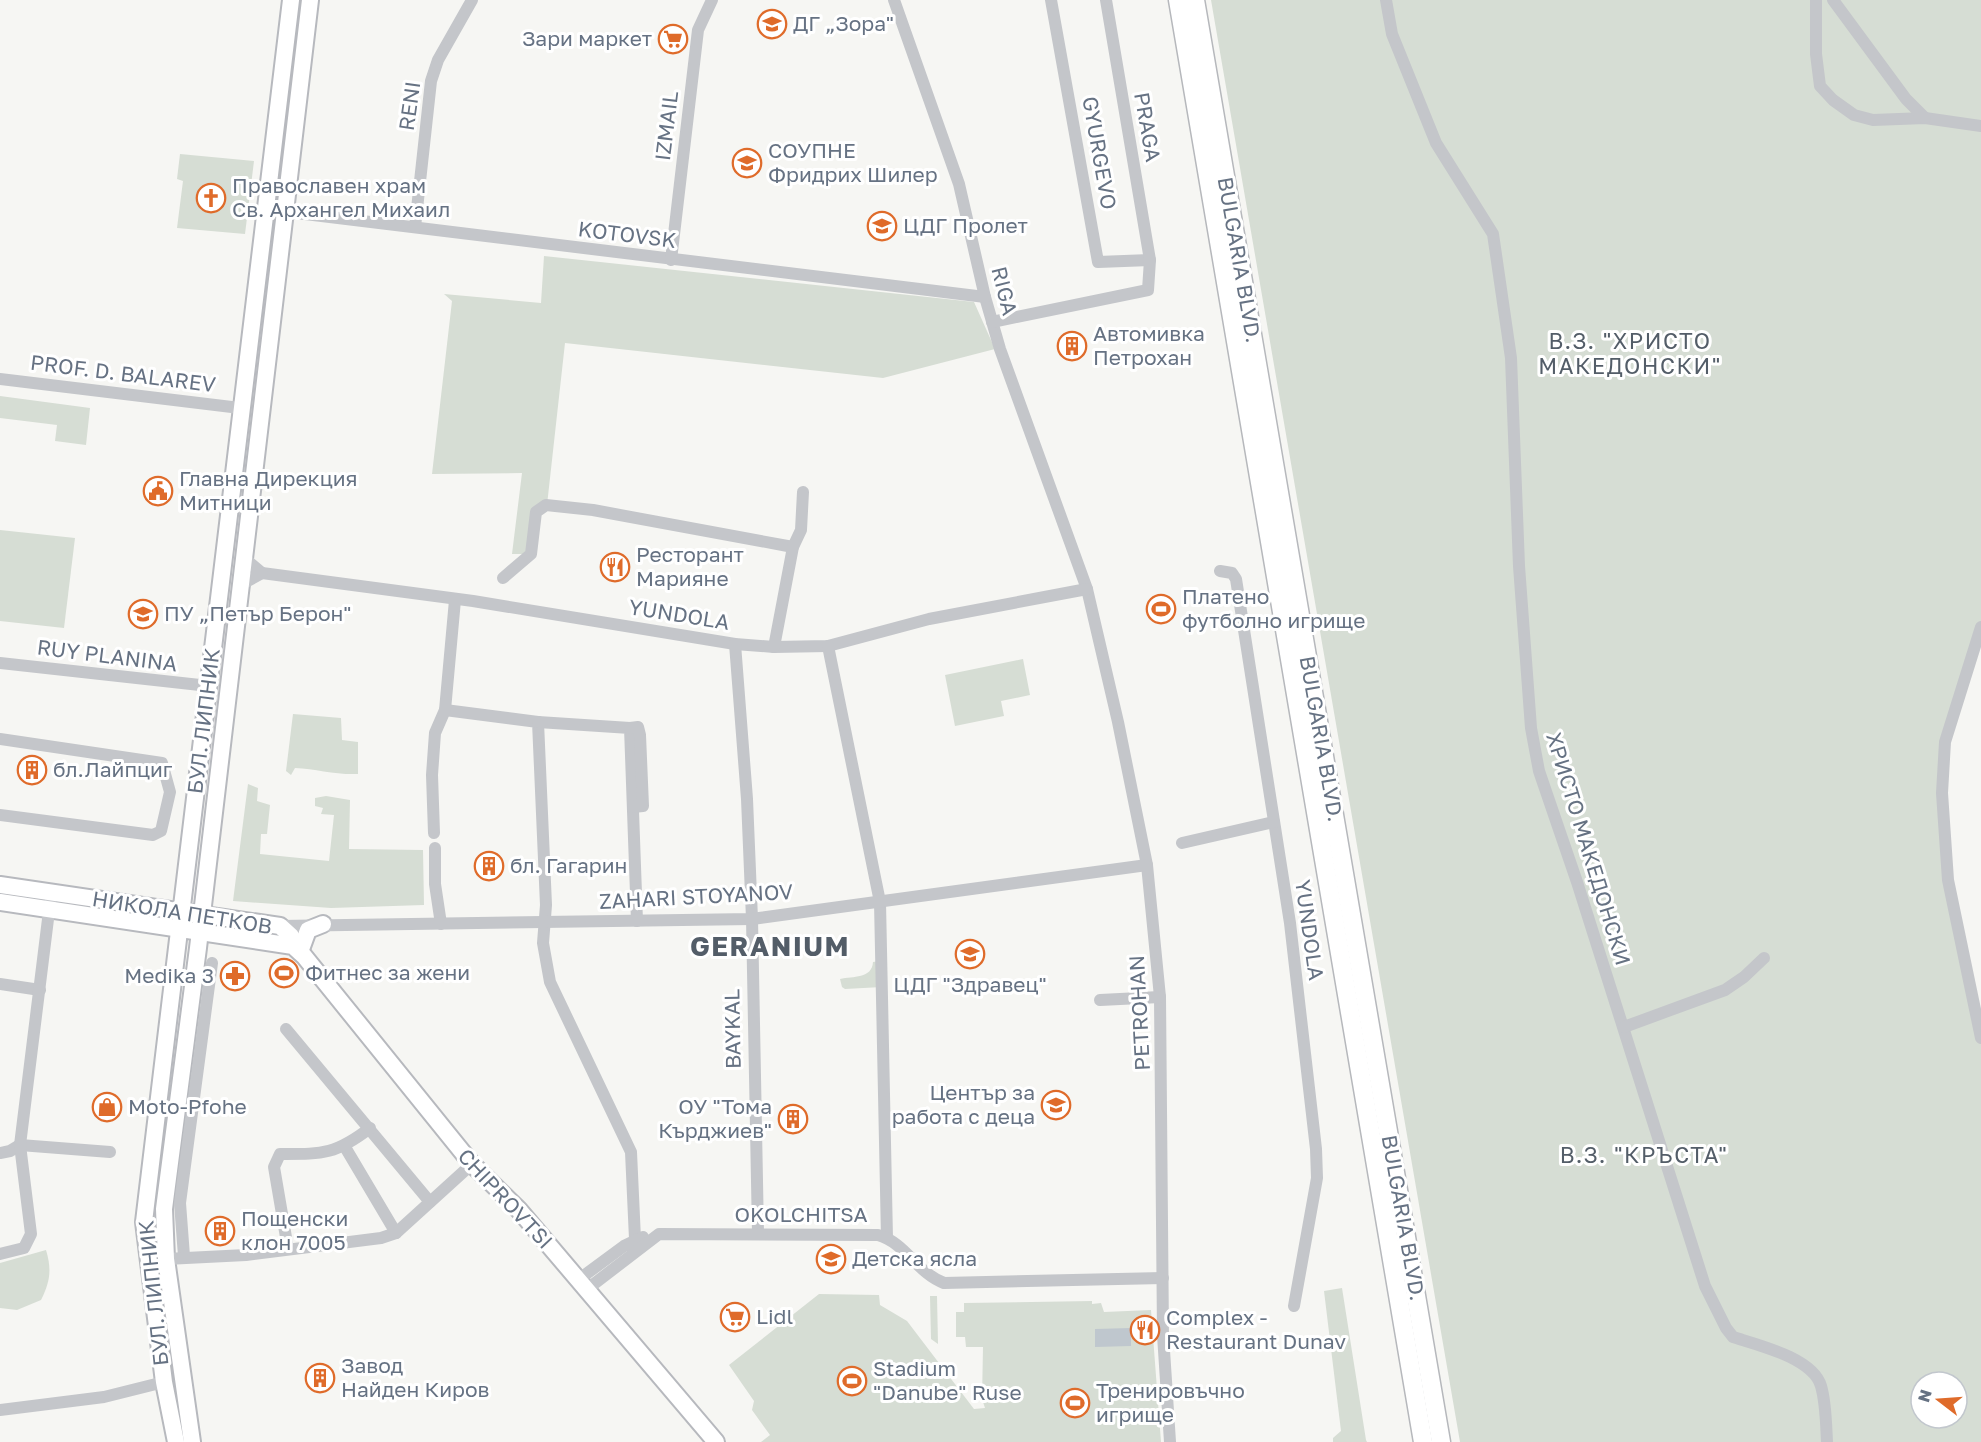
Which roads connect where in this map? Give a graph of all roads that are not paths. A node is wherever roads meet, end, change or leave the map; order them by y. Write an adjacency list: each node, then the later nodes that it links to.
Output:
1 (291, 0): 15 (main road, БУЛ. ЛИПНИК)
2 (310, 0): 16 (main road, БУЛ. ЛИПНИК)
3 (472, 0): 17 (street, RENI)
4 (712, 0): 18 (street, IZMAIL)
5 (894, 0): 20 (street, RIGA)
6 (1051, 0): 19 (street, GYURGEVO)
7 (1106, 0): 19 (street, PRAGA)
8 (1178, 0): 95 (highway, BULGARIA BLVD.)
9 (1195, 0): 96 (highway, BULGARIA BLVD.)
10 (1386, 0): 67 (street, ХРИСТО МАКЕДОНСКИ)
11 (1816, 0): 13 (street)
12 (1833, 0): 13 (street)
13 (1925, 118): 14 (street)
14 (1981, 126)
15 (265, 212): 16 (street, KOTOVSK); 23 (main road, БУЛ. ЛИПНИК)
16 (285, 212): 17 (street, KOTOVSK); 26 (main road, БУЛ. ЛИПНИК)
17 (415, 227): 18 (street, KOTOVSK)
18 (671, 260): 20 (street, KOTOVSK)
19 (1150, 260): 21 (street)
20 (985, 297): 21 (street, RIGA)
21 (992, 322): 31 (street, RIGA)
22 (0, 379): 23 (street, PROF. D. BALAREV)
23 (240, 408): 38 (main road, БУЛ. ЛИПНИК)
24 (803, 492): 25 (street)
25 (793, 547): 29 (street); 36 (street)
26 (244, 558): 28 (street); 30 (main road, БУЛ. ЛИПНИК)
27 (1220, 571): 43 (street, YUNDOLA)
28 (262, 573): 30 (street); 32 (street, YUNDOLA)
29 (503, 578)
30 (242, 584): 55 (main road, БУЛ. ЛИПНИК)
31 (1087, 589): 35 (street, YUNDOLA); 47 (street, PETROHAN)
32 (455, 600): 34 (street, YUNDOLA); 39 (street)
33 (1981, 627): 69 (street)
34 (735, 644): 36 (street, YUNDOLA); 52 (street, BAYKAL)
35 (828, 646): 36 (street, YUNDOLA); 51 (street)
36 (774, 647)
37 (0, 663): 38 (street, RUY PLANINA)
38 (209, 686): 53 (main road, БУЛ. ЛИПНИК)
39 (445, 710): 40 (street); 44 (street)
40 (538, 722): 54 (street); 56 (street)
41 (0, 739): 42 (street)
42 (0, 815)
43 (1274, 822): 45 (street); 88 (street, YUNDOLA)
44 (434, 833)
45 (1182, 843)
46 (435, 848): 58 (street)
47 (1147, 865): 51 (street, ZAHARI STOYANOV); 65 (street, PETROHAN)
48 (0, 885): 49 (main road, НИКОЛА ПЕТКОВ)
49 (50, 901): 50 (main road, НИКОЛА ПЕТКОВ); 53 (main road, НИКОЛА ПЕТКОВ); 64 (street)
50 (0, 902)
51 (880, 902): 52 (street, ZAHARI STOYANOV); 80 (street)
52 (752, 919): 54 (street, ZAHARI STOYANOV); 78 (street, BAYKAL)
53 (179, 920): 55 (main road, НИКОЛА ПЕТКОВ); 89 (main road, БУЛ. ЛИПНИК)
54 (637, 921): 56 (street, ZAHARI STOYANOV)
55 (201, 923): 59 (main road, НИКОЛА ПЕТКОВ); 60 (main road, НИКОЛА ПЕТКОВ); 85 (main road, БУЛ. ЛИПНИК)
56 (545, 923): 58 (street, ZAHARI STOYANOV); 81 (street)
57 (323, 924): 58 (street, ZAHARI STOYANOV); 59 (street, ZAHARI STOYANOV); 60 (main road)
58 (441, 924)
59 (280, 926): 60 (main road, НИКОЛА ПЕТКОВ)
60 (300, 952): 75 (main road, CHIPROVTSI)
61 (1764, 958): 67 (street)
62 (212, 963): 84 (street)
63 (0, 984): 64 (street)
64 (40, 990): 71 (street)
65 (1160, 998): 66 (street); 86 (street, PETROHAN)
66 (1100, 1000)
67 (1623, 1027): 97 (street, ХРИСТО МАКЕДОНСКИ)
68 (286, 1029): 70 (street)
69 (1981, 1038)
70 (370, 1128): 72 (street); 76 (street)
71 (20, 1144): 73 (street); 74 (street); 83 (street)
72 (345, 1147): 77 (street); 82 (street)
73 (110, 1152)
74 (0, 1153)
75 (472, 1164): 76 (street); 87 (main road, CHIPROVTSI)
76 (430, 1202): 77 (street)
77 (396, 1233): 82 (street)
78 (758, 1233): 79 (street, OKOLCHITSA); 80 (street, OKOLCHITSA)
79 (659, 1234): 81 (street, OKOLCHITSA); 87 (street)
80 (887, 1238): 86 (street, OKOLCHITSA)
81 (635, 1239): 87 (street)
82 (288, 1249): 84 (street)
83 (0, 1254)
84 (184, 1256): 85 (street)
85 (166, 1258): 92 (main road, БУЛ. ЛИПНИК)
86 (1163, 1278): 94 (street, PETROHAN)
87 (582, 1285): 93 (main road, CHIPROVTSI)
88 (1294, 1306)
89 (164, 1382): 90 (street); 91 (main road, БУЛ. ЛИПНИК)
90 (0, 1410)
91 (176, 1442)
92 (192, 1442)
93 (716, 1442)
94 (1170, 1442)
95 (1423, 1442)
96 (1441, 1442)
97 (1827, 1442)

